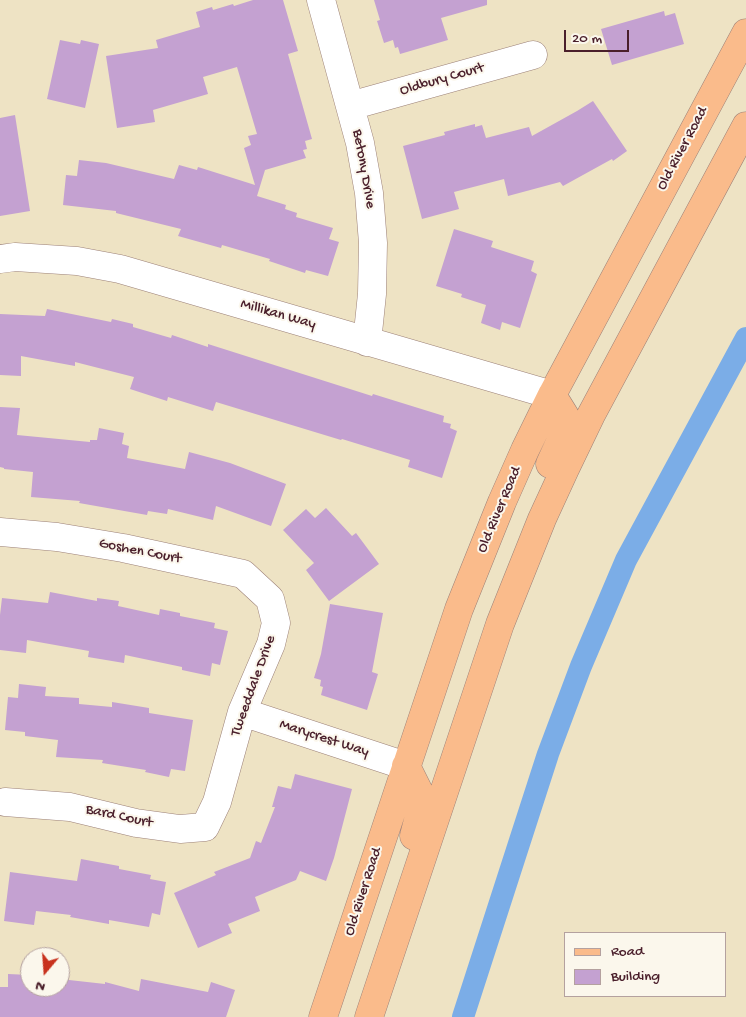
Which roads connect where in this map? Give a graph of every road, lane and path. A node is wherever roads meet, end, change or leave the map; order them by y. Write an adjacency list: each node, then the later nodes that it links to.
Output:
1 (321, 0): 4 (street, Betony Drive)
2 (746, 33): 8 (main road, Old River Road)
3 (533, 55): 4 (street, Oldbury Court)
4 (350, 106): 7 (street, Betony Drive)
5 (746, 126): 11 (main road)
6 (0, 259): 7 (street, Millikan Way)
7 (367, 342): 8 (street, Millikan Way)
8 (552, 395): 11 (main road); 13 (main road, Old River Road)
9 (0, 532): 10 (street, Goshen Court)
10 (270, 599): 12 (street, Tweeddale Drive)
11 (507, 606): 16 (main road)
12 (242, 712): 13 (street, Marycrest Way); 15 (street, Tweeddale Drive)
13 (406, 766): 16 (main road); 17 (main road, Old River Road)
14 (5, 802): 15 (street, Bard Court)
15 (217, 802)
16 (405, 909): 18 (main road)
17 (323, 1017)
18 (369, 1017)

